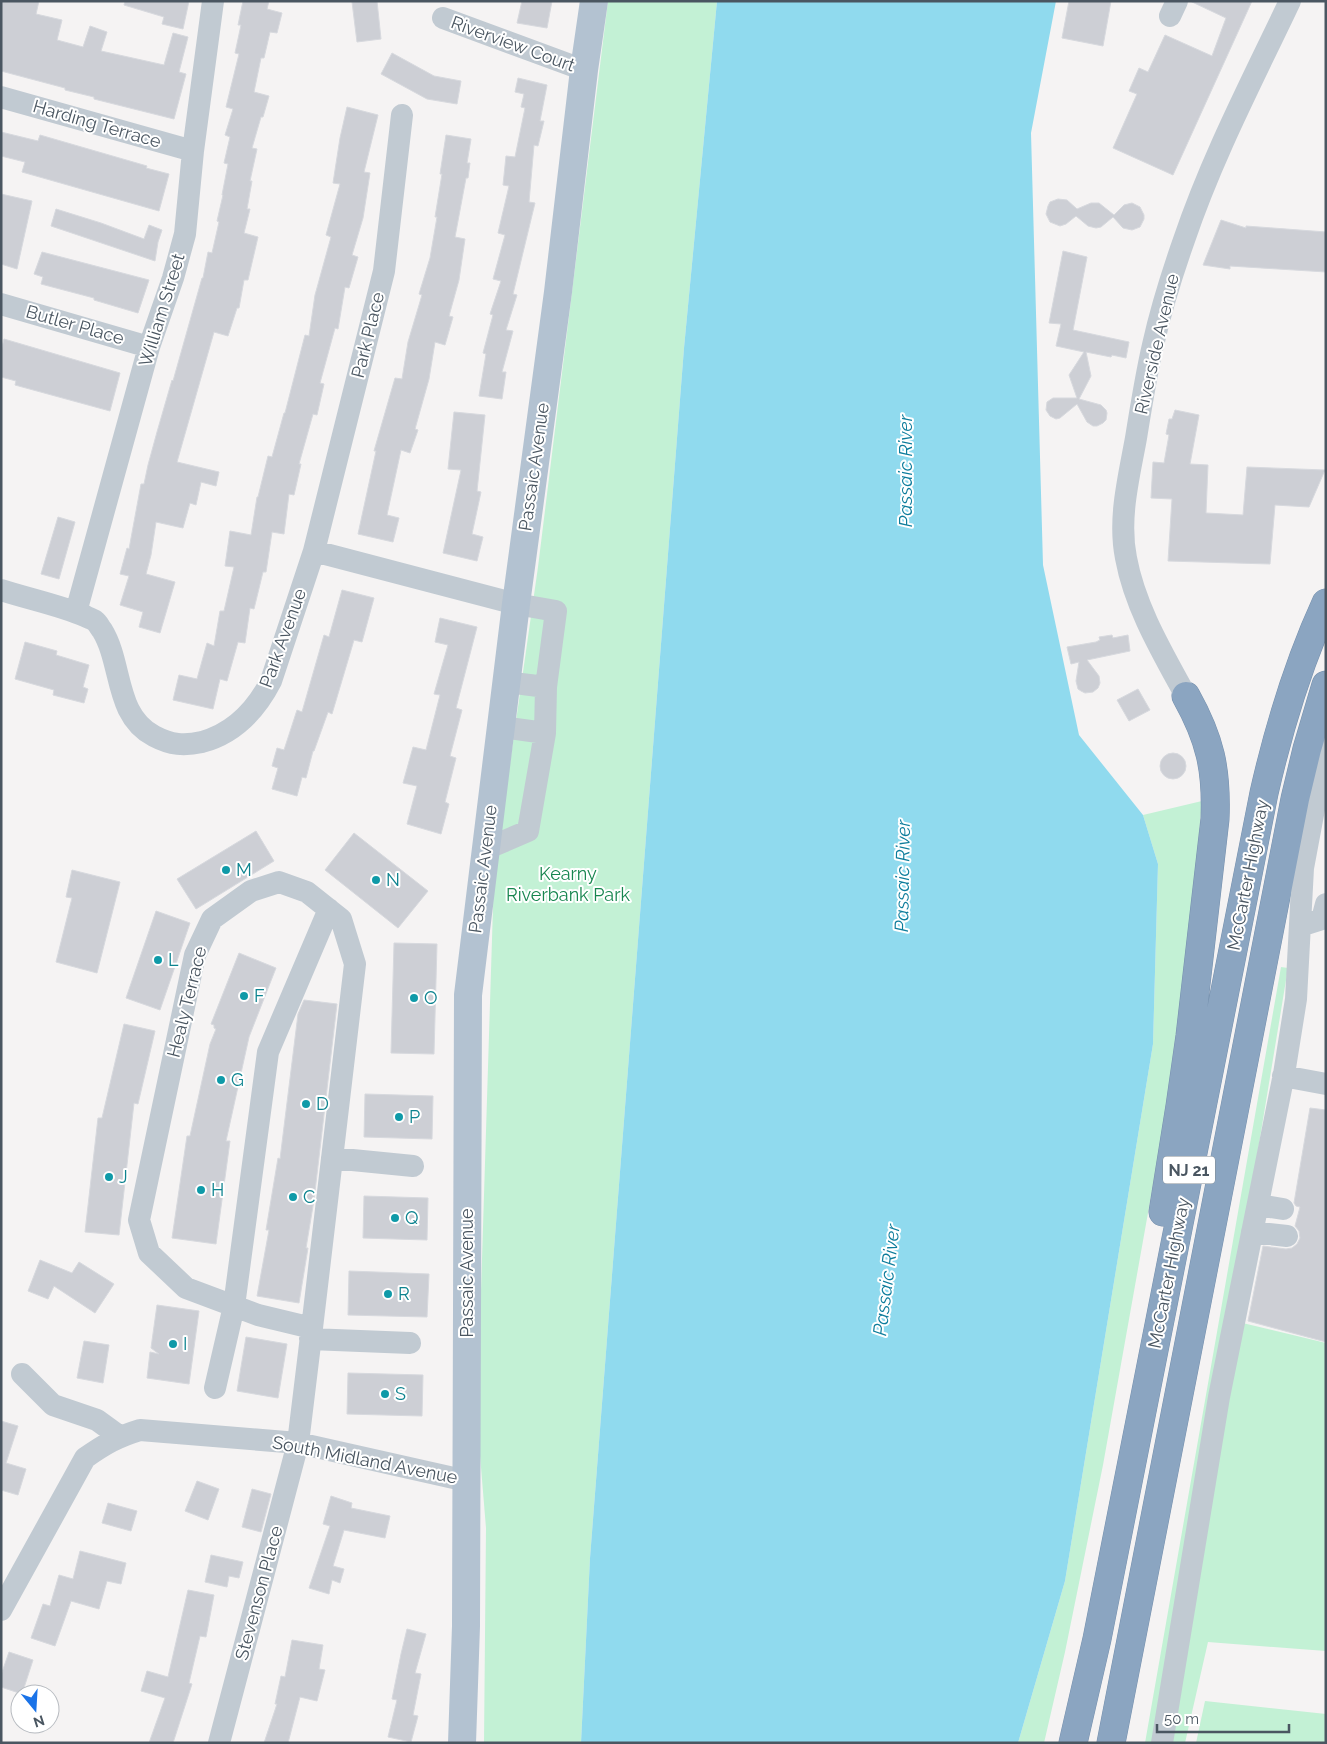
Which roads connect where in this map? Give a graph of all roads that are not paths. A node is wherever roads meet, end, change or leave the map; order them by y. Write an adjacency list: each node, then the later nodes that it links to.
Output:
1 (213, 1): 8 (street, William Street)
2 (594, 1): 5 (main road, Passaic Avenue)
3 (1290, 1): 19 (street, Riverside Avenue)
4 (442, 18): 5 (street, Riverview Court)
5 (584, 70): 14 (main road, Passaic Avenue)
6 (1, 97): 8 (street, Harding Terrace)
7 (402, 115): 11 (street, Park Place)
8 (193, 151): 10 (street, William Street)
9 (1, 304): 10 (street, Butler Place)
10 (149, 347): 15 (street, William Street)
11 (314, 551): 14 (street); 15 (street, Park Avenue)
12 (1, 590): 15 (street, Park Avenue)
13 (1326, 603): 43 (highway, McCarter Highway / NJ 21)
14 (516, 604): 16 (main road, Passaic Avenue); 18 (street)
15 (76, 612)
16 (506, 682): 18 (street); 20 (main road, Passaic Avenue)
17 (1326, 685): 44 (highway, NJ 21)
18 (546, 687): 21 (street)
19 (1186, 696): 43 (highway)
20 (501, 727): 21 (street); 23 (main road, Passaic Avenue)
21 (545, 733): 23 (street)
22 (1326, 745): 26 (street)
23 (486, 849): 42 (main road, Passaic Avenue)
24 (1326, 904): 26 (street)
25 (329, 909): 29 (street, Healy Terrace); 35 (street); 35 (street, Healy Terrace)
26 (1300, 926): 27 (street)
27 (1283, 1076): 28 (street); 31 (street)
28 (1326, 1084)
29 (332, 1158): 30 (street); 36 (street, Healy Terrace)
30 (413, 1166)
31 (1258, 1205): 32 (street); 33 (street)
32 (1283, 1209)
33 (1252, 1232): 34 (street); 51 (street)
34 (1287, 1236)
35 (234, 1306): 36 (street, Healy Terrace); 39 (street)
36 (311, 1334): 37 (street); 41 (street, Healy Terrace)
37 (410, 1343)
38 (22, 1374): 40 (street)
39 (215, 1388)
40 (119, 1436): 41 (street, South Midland Avenue); 45 (street, South Midland Avenue)
41 (298, 1444): 42 (street, South Midland Avenue); 46 (street, Stevenson Place)
42 (467, 1481): 47 (main road, Passaic Avenue)
43 (1128, 1481): 48 (highway, McCarter Highway / NJ 21)
44 (1154, 1520): 49 (highway, NJ 21); 50 (highway)
45 (1, 1610)
46 (219, 1743)
47 (462, 1743)
48 (1073, 1743)
49 (1111, 1743)
50 (1130, 1743)
51 (1162, 1743)

